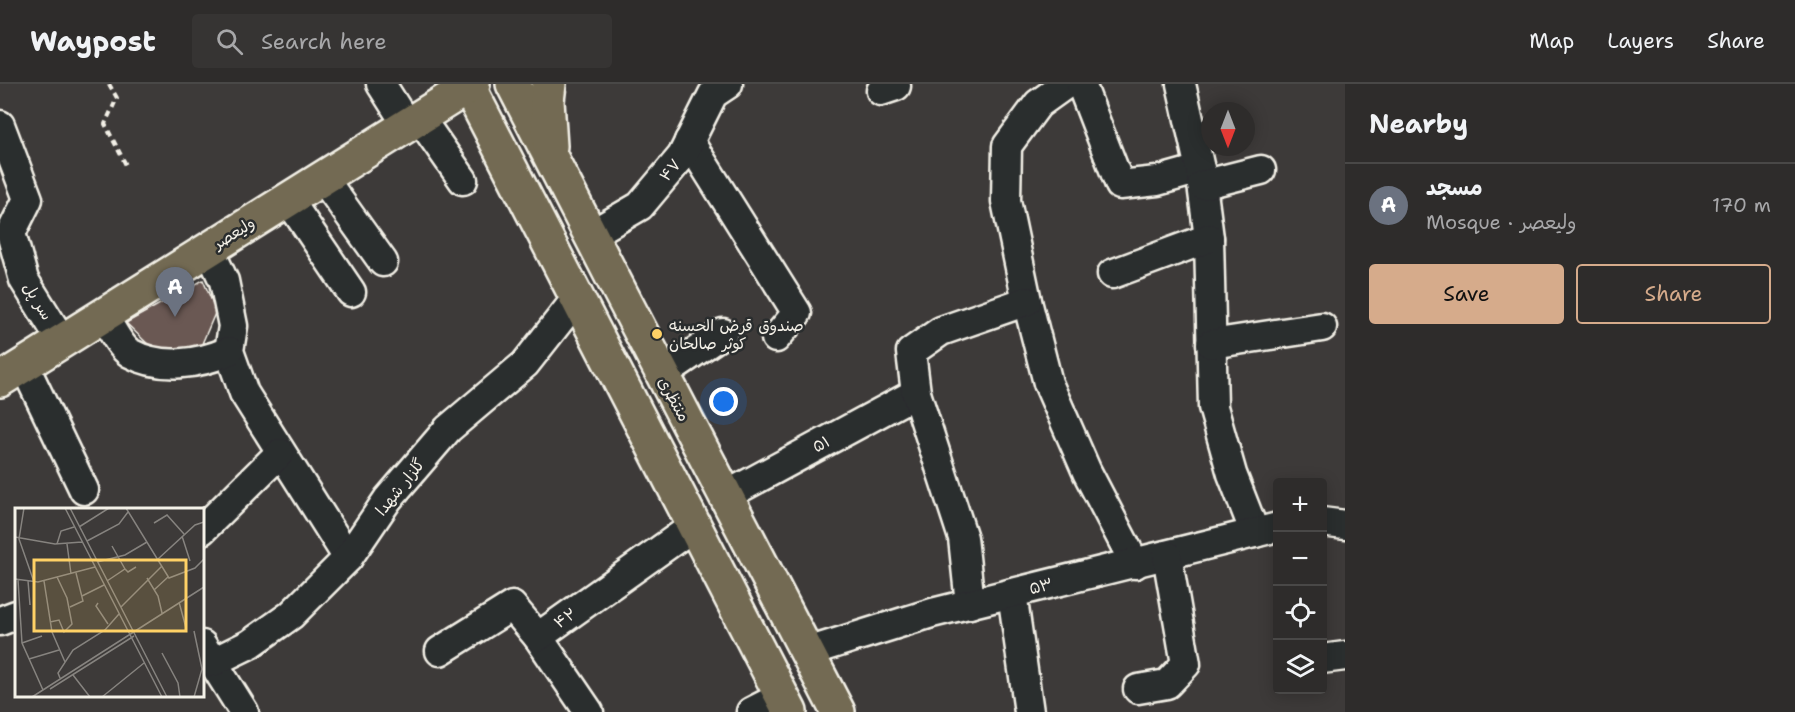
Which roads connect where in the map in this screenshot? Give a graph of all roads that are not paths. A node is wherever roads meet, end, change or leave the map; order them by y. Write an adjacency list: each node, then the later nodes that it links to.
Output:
1 (381, 84): 9 (street)
2 (513, 84): 12 (main road, منتظری)
3 (549, 84): 12 (main road)
4 (728, 84): 11 (street, ۴۷)
5 (1066, 84): 25 (street)
6 (1081, 84): 14 (street)
7 (1180, 84): 14 (street)
8 (470, 85): 9 (main road, ولیعصر); 24 (main road)
9 (413, 121): 15 (main road, ولیعصر); 16 (street)
10 (0, 125): 30 (street, سر پل)
11 (689, 141): 18 (street, ۴۷); 29 (street)
12 (551, 160): 18 (main road, منتظری)
13 (1261, 170): 14 (street)
14 (1201, 177): 19 (street)
15 (323, 178): 17 (main road, ولیعصر); 21 (street)
16 (463, 180)
17 (288, 199): 20 (main road, ولیعصر); 23 (street)
18 (590, 235): 34 (main road, منتظری)
19 (1209, 238): 22 (street); 31 (street)
20 (209, 249): 26 (main road, ولیعصر); 32 (street)
21 (383, 262)
22 (1112, 274)
23 (351, 292)
24 (577, 298): 39 (main road); 43 (street, گلزار شهدا)
25 (1027, 301): 35 (street); 44 (street)
26 (103, 315): 30 (main road, ولیعصر); 32 (street)
27 (1322, 327): 31 (street)
28 (723, 333): 34 (street)
29 (776, 338)
30 (62, 341): 33 (main road, ولیعصر)
31 (1211, 344): 41 (street)
32 (229, 351): 36 (street)
33 (12, 373): 37 (street)
34 (661, 375): 38 (main road, منتظری)
35 (916, 393): 38 (street, ۵۱); 46 (street)
36 (280, 453): 40 (street); 43 (street)
37 (84, 490)
38 (727, 495): 49 (main road, منتظری)
39 (694, 526): 47 (street, ۴۲); 54 (main road)
40 (204, 528)
41 (1266, 530): 42 (street, ۵۳)
42 (1167, 555): 44 (street, ۵۳); 53 (street)
43 (348, 558): 50 (street, گلزار شهدا)
44 (1135, 564): 45 (street, ۵۳)
45 (1012, 593): 46 (street, ۵۳); 59 (street)
46 (970, 604): 49 (street, ۵۳)
47 (538, 638): 48 (street, ۴۲); 56 (street)
48 (440, 651)
49 (807, 651): 58 (main road, منتظری)
50 (208, 653): 55 (street)
51 (1345, 656): 52 (street)
52 (1327, 658)
53 (1138, 689)
54 (786, 704): 57 (street)
55 (244, 712)
56 (589, 712)
57 (751, 712)
58 (838, 712)
59 (1029, 712)

